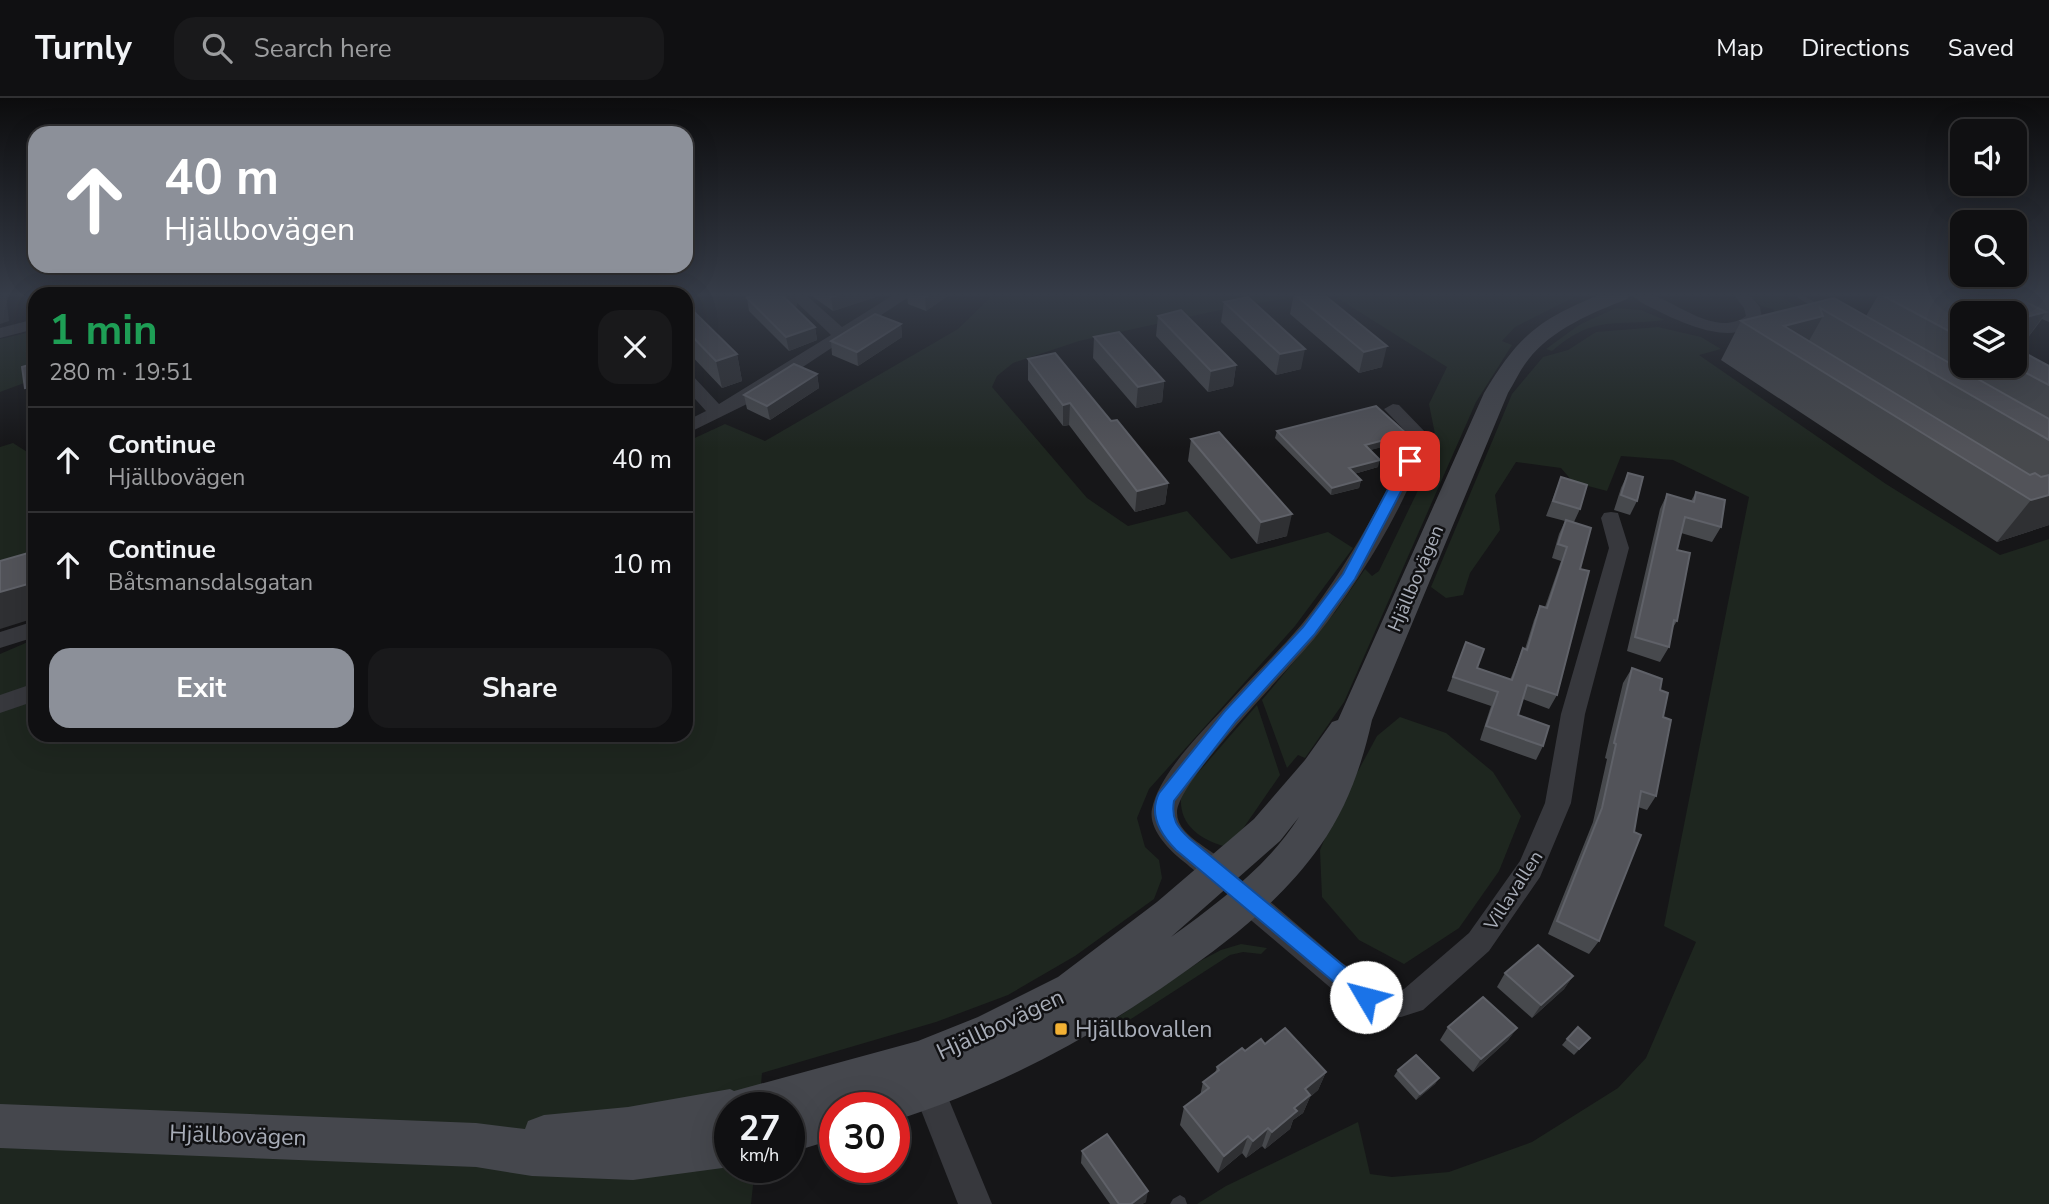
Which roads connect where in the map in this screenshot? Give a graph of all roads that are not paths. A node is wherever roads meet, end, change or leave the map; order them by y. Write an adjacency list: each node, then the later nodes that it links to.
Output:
1 (824, 346): 5 (street)
2 (1528, 346): 12 (street, Hjällbovägen)
3 (693, 386): 5 (street)
4 (1393, 409): 13 (street)
5 (718, 413): 6 (street)
6 (693, 425)
7 (1611, 518): 14 (street, Villavallen)
8 (28, 631): 9 (street)
9 (0, 640)
10 (28, 694): 11 (street)
11 (0, 704)
12 (1355, 720): 13 (street, Hjällbovägen); 14 (street, Hjällbovägen)
13 (1219, 873): 14 (street); 15 (street, Hjällbovägen)
14 (1250, 901): 15 (street, Hjällbovägen)
15 (924, 1075): 16 (street, Hjällbovägen); 17 (street, Hjällbovägen); 22 (street)
16 (894, 1092)
17 (805, 1097)
18 (714, 1114): 20 (street, Hjällbovägen)
19 (0, 1126): 20 (street, Hjällbovägen)
20 (476, 1144): 21 (street, Hjällbovägen)
21 (714, 1148)
22 (975, 1204)

